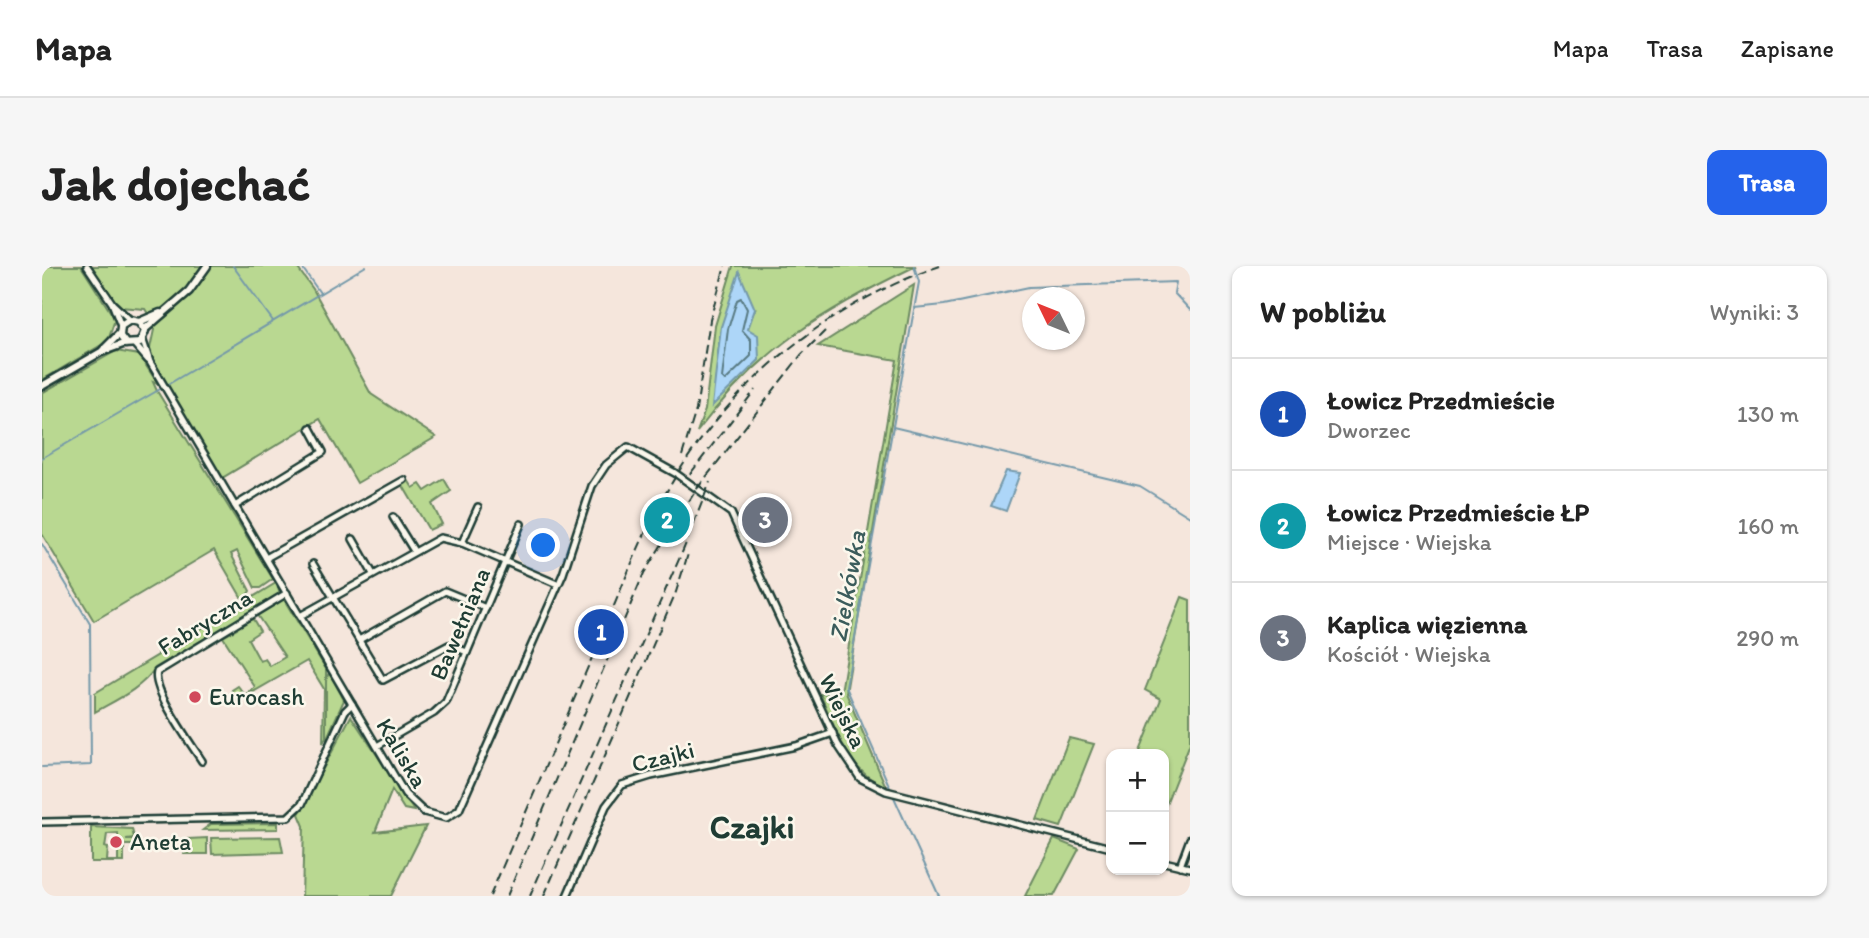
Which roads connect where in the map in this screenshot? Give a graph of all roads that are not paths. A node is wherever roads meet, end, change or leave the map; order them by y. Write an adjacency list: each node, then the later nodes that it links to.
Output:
1 (87, 266): 3 (street)
2 (207, 266): 4 (street)
3 (112, 303): 5 (street); 7 (street)
4 (160, 313): 6 (street); 8 (street)
5 (130, 320): 6 (street); 7 (street)
6 (139, 322): 8 (street)
7 (121, 326): 9 (street)
8 (145, 329): 10 (street)
9 (119, 334): 11 (street); 13 (street)
10 (143, 341): 12 (street); 14 (street, Kaliska)
11 (126, 344): 12 (street); 13 (street)
12 (135, 345): 14 (street, Kaliska)
13 (101, 352): 15 (street)
14 (150, 362): 19 (street, Kaliska)
15 (42, 386)
16 (310, 428): 19 (street)
17 (628, 447): 30 (street, Kaliska); 38 (street, Wiejska)
18 (404, 480): 26 (street)
19 (235, 506): 26 (street, Kaliska)
20 (478, 507): 24 (street)
21 (393, 517): 25 (street)
22 (521, 524): 27 (street, Bawełniana)
23 (353, 539): 29 (street)
24 (462, 543): 25 (street); 27 (street)
25 (414, 551): 29 (street)
26 (266, 558): 31 (street, Kaliska)
27 (505, 562): 30 (street); 33 (street, Bawełniana)
28 (313, 564): 32 (street)
29 (373, 574): 32 (street)
30 (557, 584): 39 (street, Kaliska)
31 (287, 593): 34 (street, Kaliska); 40 (street, Fabryczna)
32 (333, 597): 34 (street); 35 (street)
33 (486, 607): 35 (street); 36 (street, Bawełniana)
34 (300, 616): 37 (street, Kaliska)
35 (359, 640): 36 (street)
36 (467, 652): 39 (street, Bawełniana)
37 (352, 704): 39 (street, Kaliska); 41 (street)
38 (833, 733): 43 (street, Wiejska); 47 (street, Czajki)
39 (377, 747)
40 (202, 761)
41 (42, 822)
42 (1190, 839): 45 (street)
43 (1106, 847)
44 (1169, 863): 45 (street)
45 (1180, 866): 46 (street)
46 (1190, 868)
47 (567, 896)

